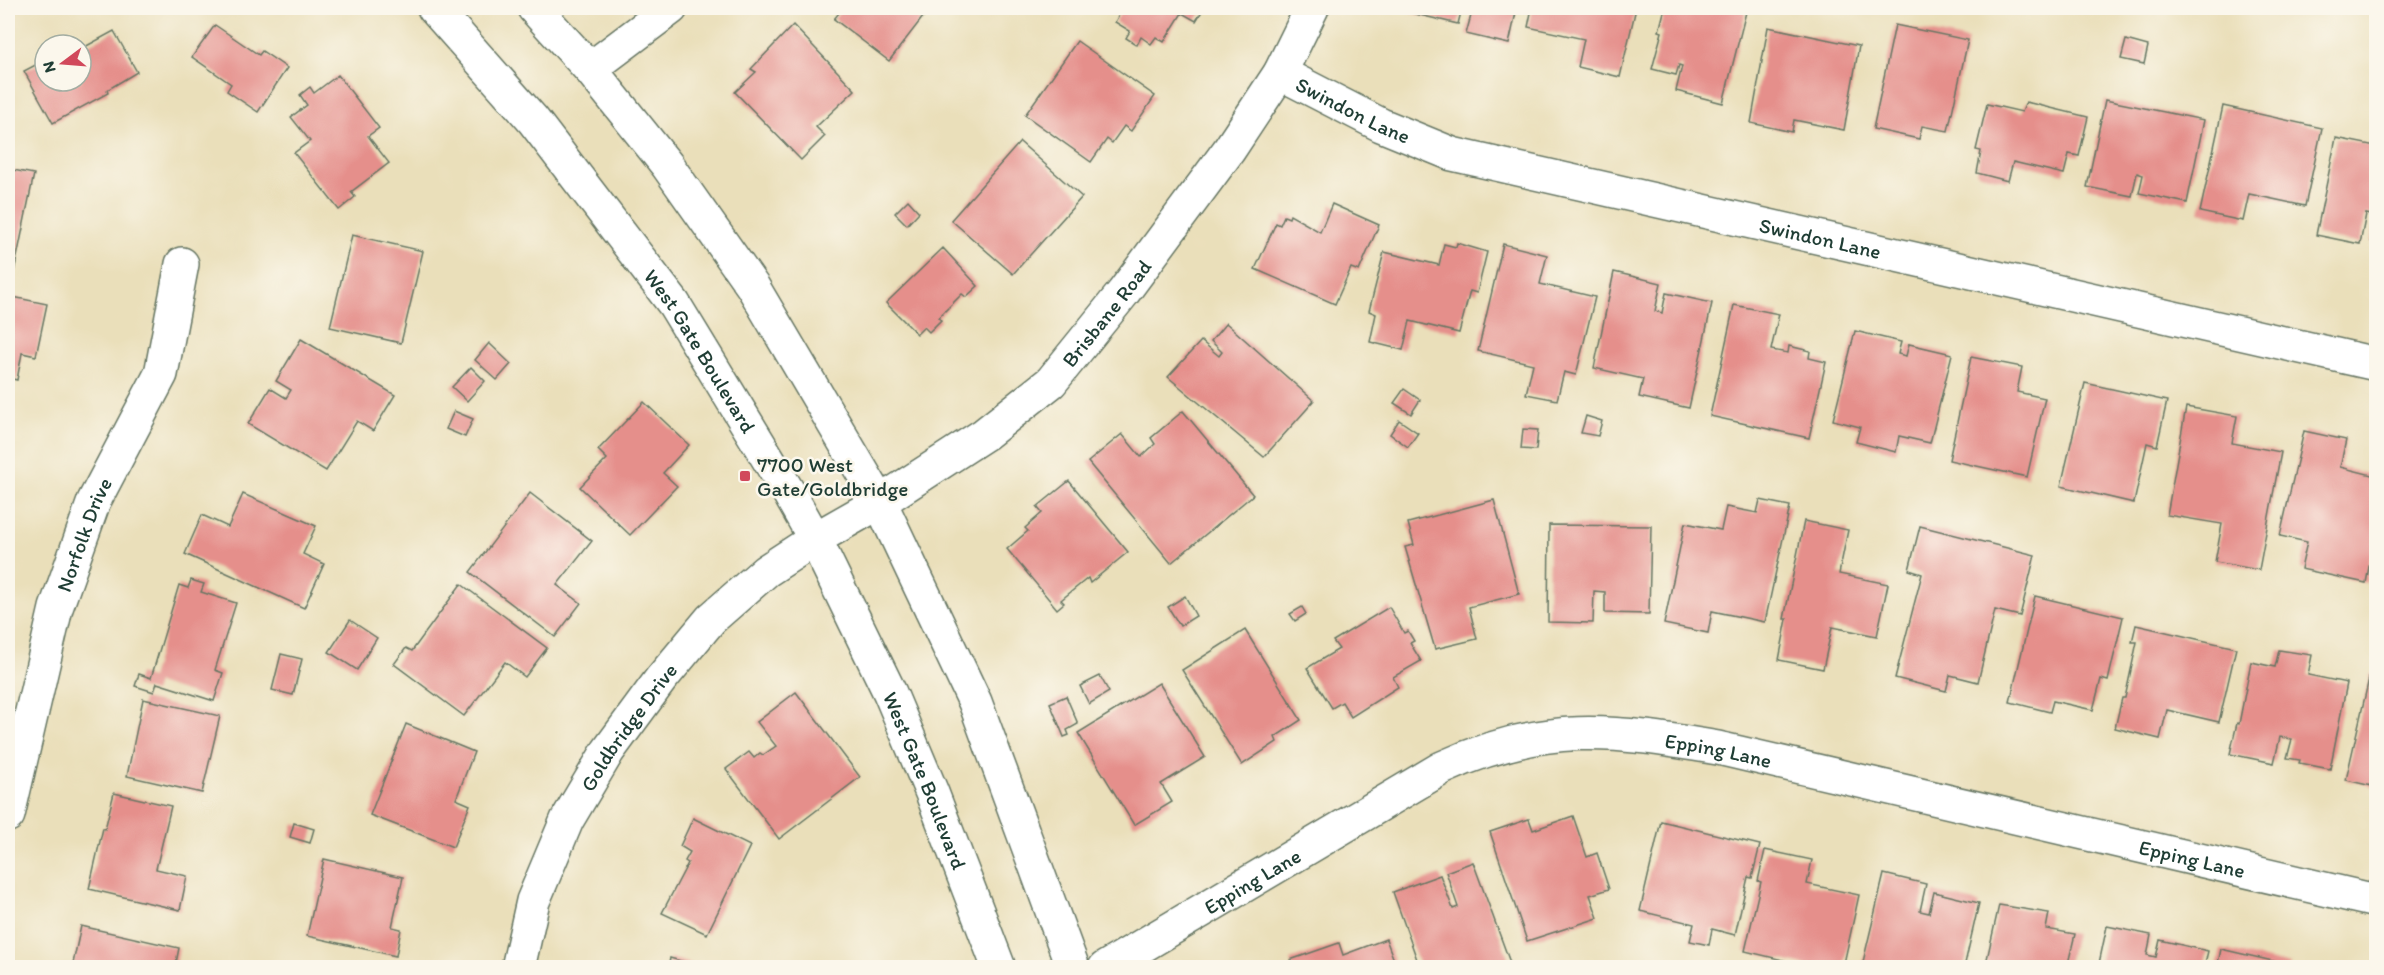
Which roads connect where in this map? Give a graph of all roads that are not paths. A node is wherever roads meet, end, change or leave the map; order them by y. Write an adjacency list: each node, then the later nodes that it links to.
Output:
1 (434, 8): 10 (street, West Gate Boulevard)
2 (534, 8): 5 (street)
3 (671, 8): 5 (street)
4 (1312, 8): 6 (street, Brisbane Road)
5 (590, 69): 9 (street)
6 (1280, 73): 8 (street, Swindon Lane); 9 (street, Brisbane Road)
7 (182, 264): 11 (street, Norfolk Drive)
8 (2376, 364)
9 (880, 502): 10 (street, Brisbane Road); 15 (street)
10 (815, 539): 13 (street, Goldbridge Drive); 14 (street, West Gate Boulevard)
11 (8, 816)
12 (2376, 901): 16 (street, Epping Lane)
13 (518, 968)
14 (999, 968)
15 (1073, 968)
16 (1105, 968)

